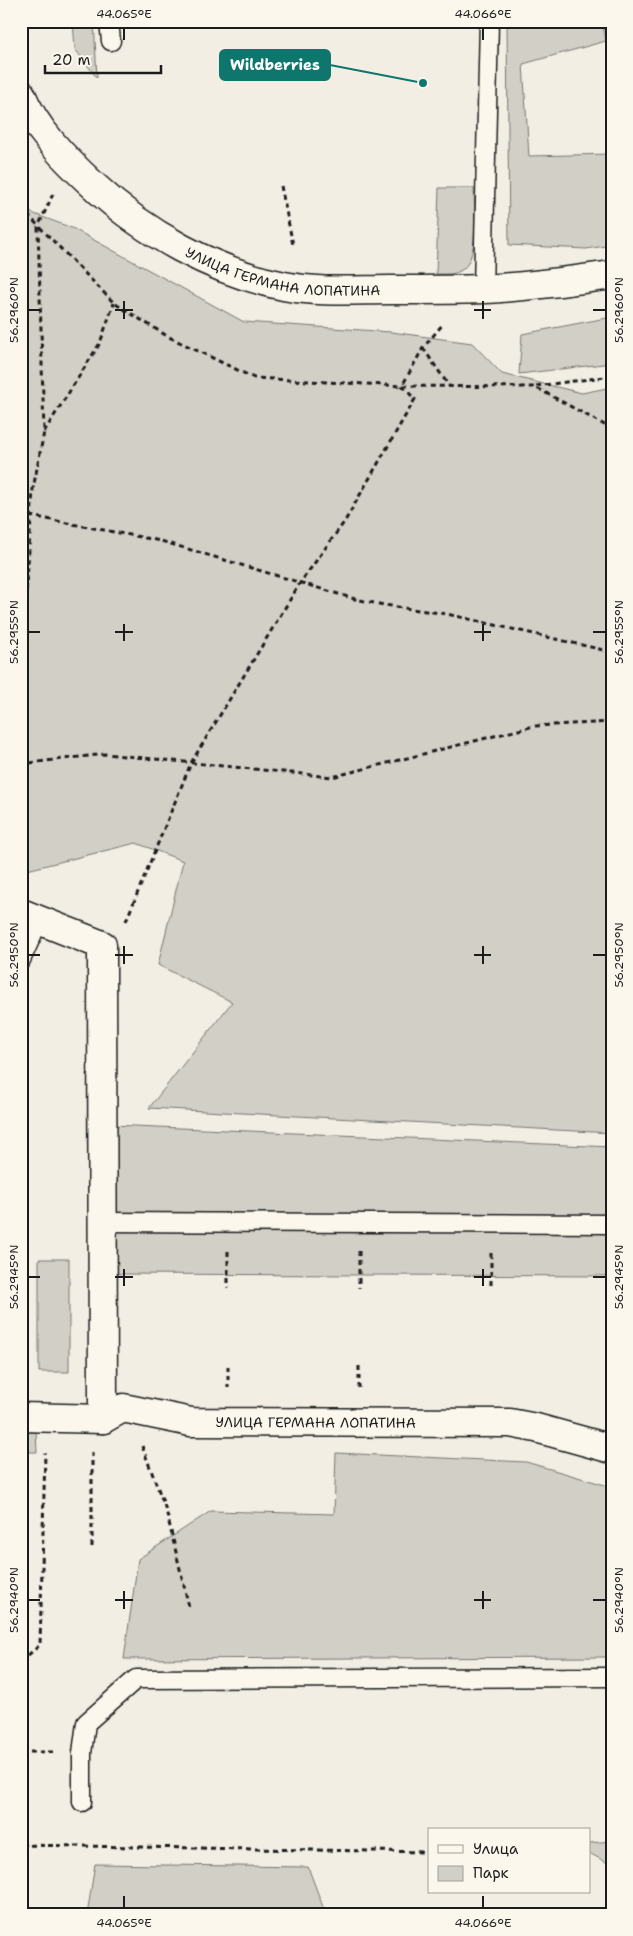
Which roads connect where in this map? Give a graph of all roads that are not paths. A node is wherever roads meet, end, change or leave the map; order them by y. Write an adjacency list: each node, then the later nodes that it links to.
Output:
1 (109, 21): 3 (lane)
2 (489, 21): 6 (lane)
3 (111, 41)
4 (21, 94): 6 (street, УЛИЦА ГЕРМАНА ЛОПАТИНА)
5 (612, 275): 6 (street, УЛИЦА ГЕРМАНА ЛОПАТИНА)
6 (483, 289)
7 (30, 916): 8 (lane); 9 (street)
8 (21, 960)
9 (102, 1222): 10 (lane); 11 (street)
10 (612, 1224)
11 (113, 1413): 12 (street, УЛИЦА ГЕРМАНА ЛОПАТИНА); 13 (street, УЛИЦА ГЕРМАНА ЛОПАТИНА)
12 (33, 1417)
13 (612, 1449)
14 (612, 1677): 15 (lane)
15 (82, 1802)

